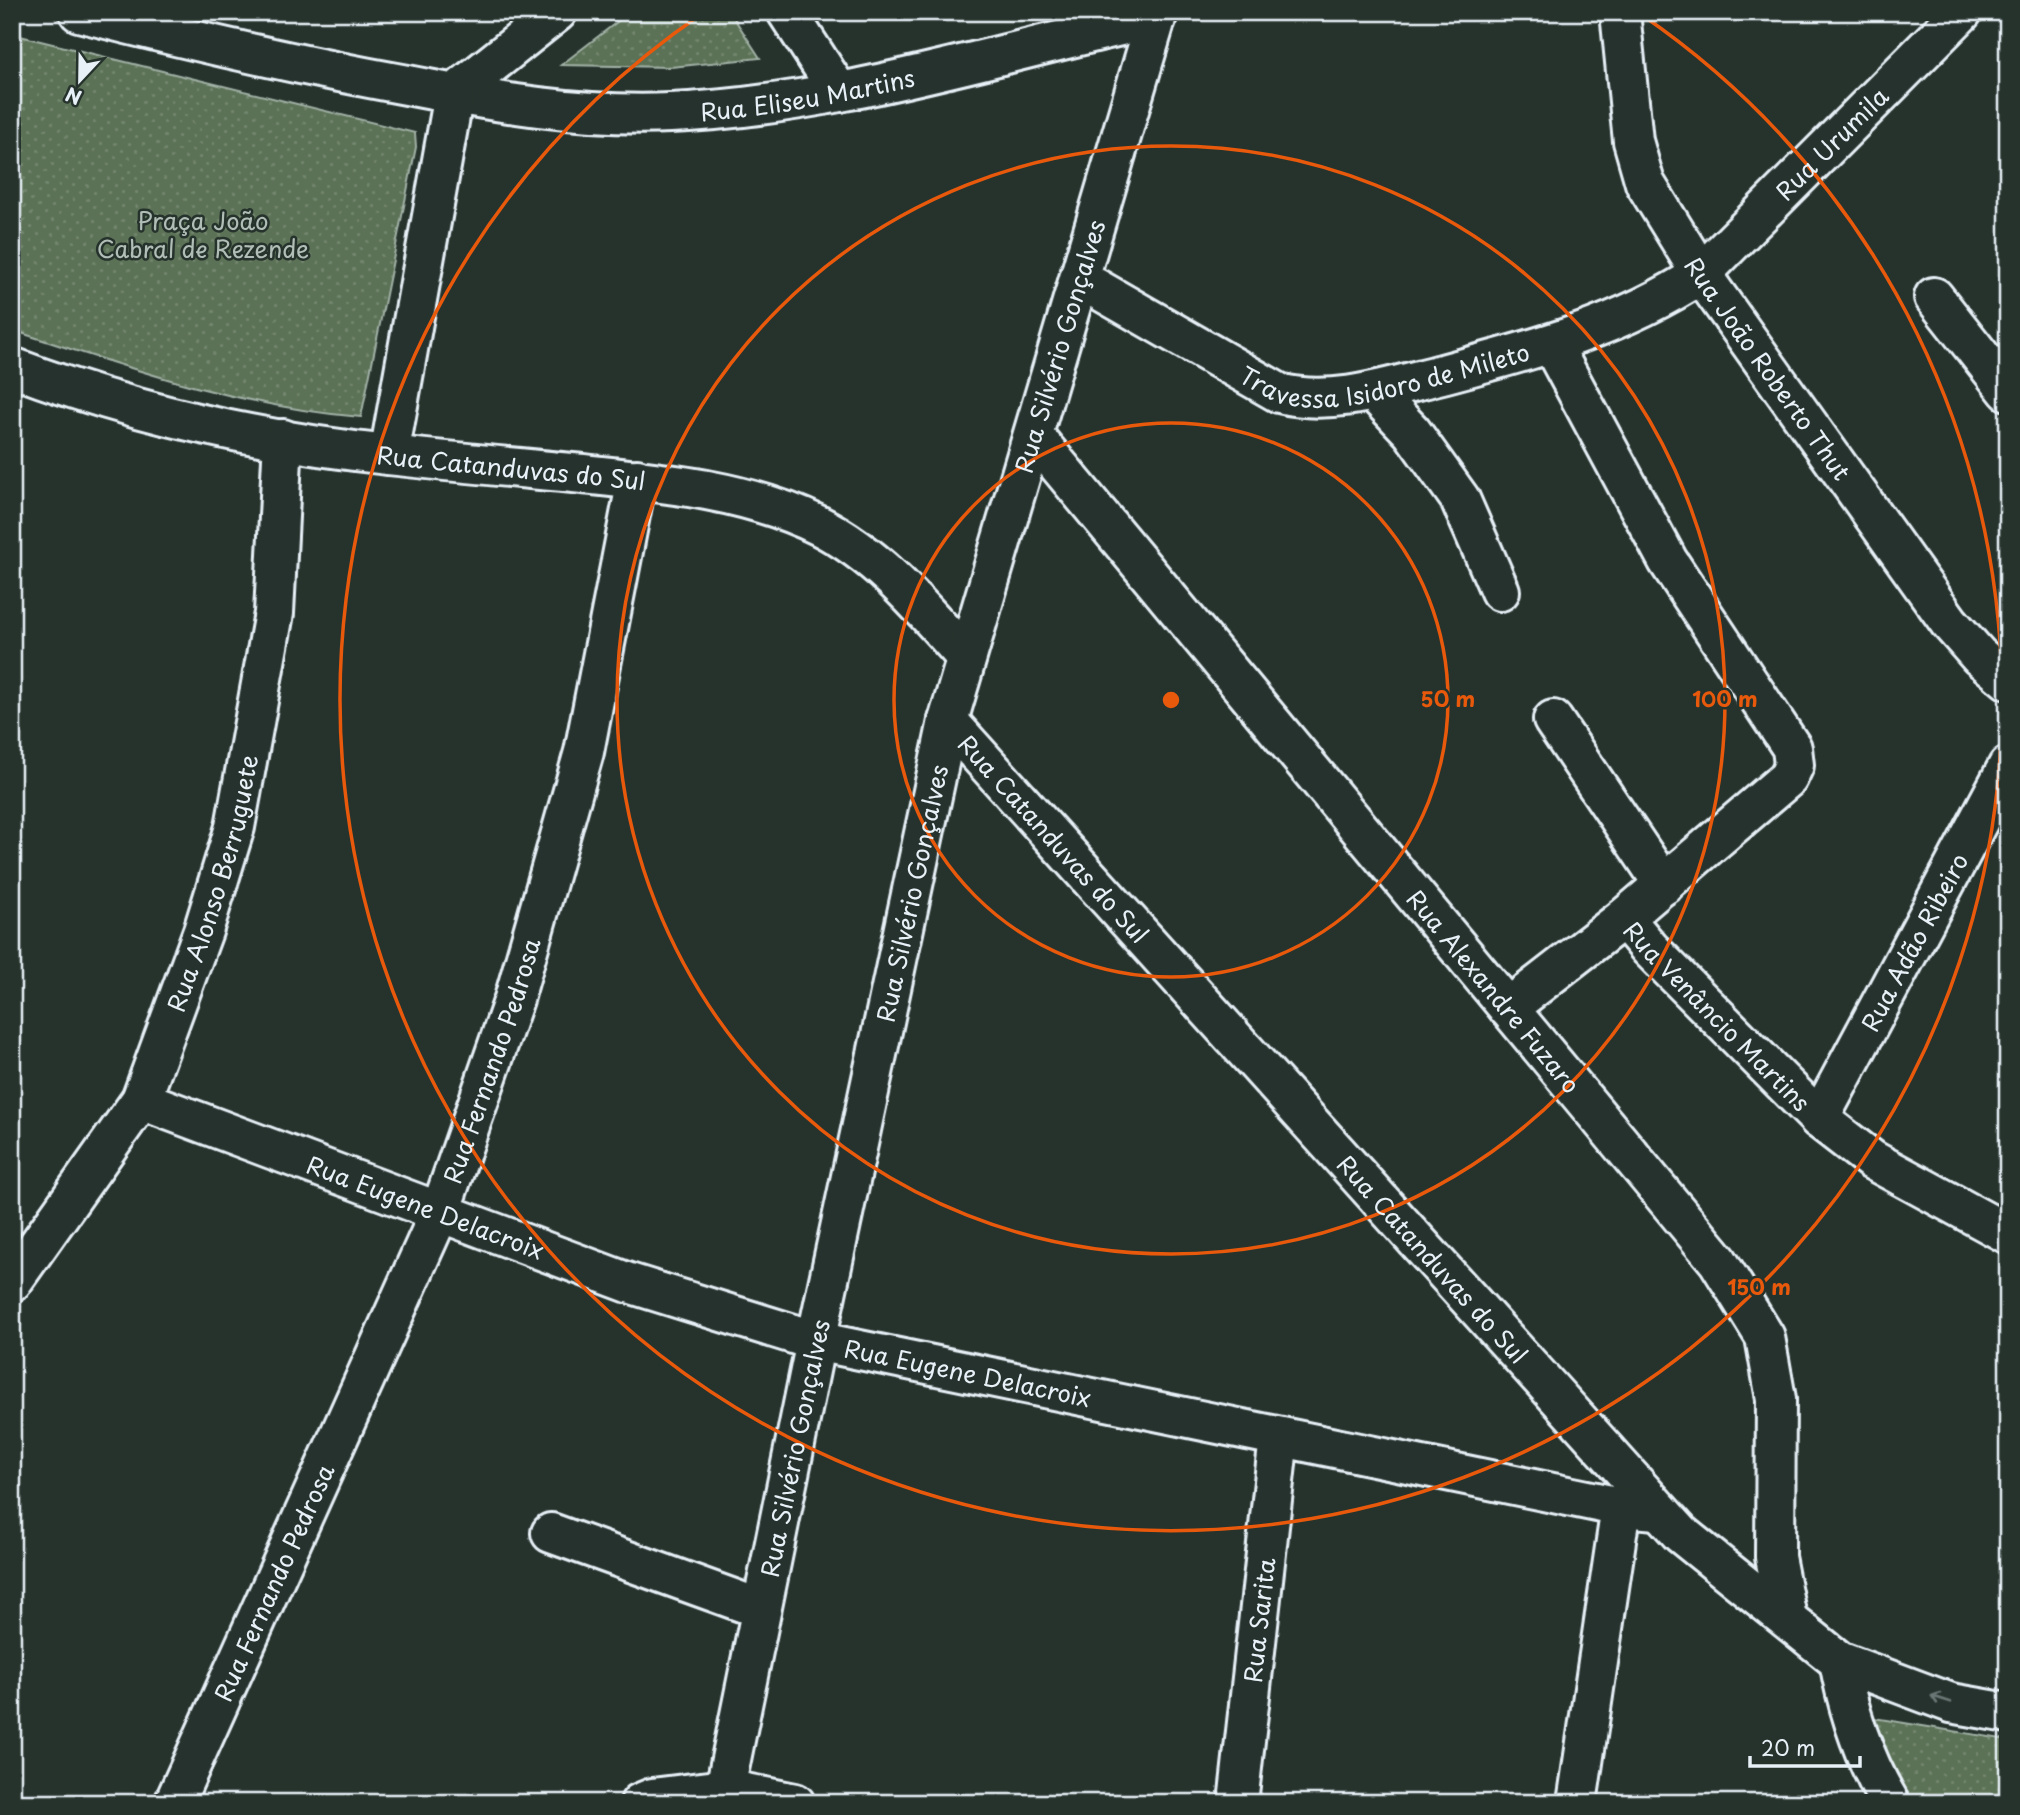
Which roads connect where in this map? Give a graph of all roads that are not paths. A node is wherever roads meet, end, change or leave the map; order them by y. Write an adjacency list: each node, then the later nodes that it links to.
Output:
1 (79, 12): 8 (street, Rua Eliseu Martins)
2 (557, 12): 8 (street)
3 (787, 12): 7 (street)
4 (1620, 12): 9 (street, Rua João Roberto Thut)
5 (1962, 12): 9 (street, Rua Urumila)
6 (1157, 15): 7 (street, Rua Eliseu Martins); 10 (street, Rua Silvério Gonçalves)
7 (839, 92): 8 (street, Rua Eliseu Martins)
8 (454, 94): 18 (street)
9 (1701, 274): 12 (street, Travessa Isidoro de Mileto); 22 (street, Rua João Roberto Thut)
10 (1080, 279): 15 (street, Travessa Isidoro de Mileto); 16 (street, Rua Silvério Gonçalves)
11 (1934, 297): 14 (street)
12 (1552, 345): 15 (street, Travessa Isidoro de Mileto); 26 (street, Rua Venâncio Martins)
13 (12, 367): 17 (street, Rua Catanduvas do Sul)
14 (2008, 391)
15 (1374, 392): 20 (street)
16 (1034, 436): 21 (street, Rua Silvério Gonçalves); 28 (street, Rua Alexandre Fuzaro)
17 (283, 439): 18 (street, Rua Catanduvas do Sul); 29 (street, Rua Alonso Berruguete)
18 (389, 455): 19 (street, Rua Catanduvas do Sul)
19 (637, 479): 21 (street, Rua Catanduvas do Sul); 31 (street, Rua Fernando Pedrosa)
20 (1500, 591)
21 (965, 656): 24 (street, Rua Silvério Gonçalves)
22 (2008, 680)
23 (1553, 720): 26 (street)
24 (948, 721): 34 (street, Rua Silvério Gonçalves); 36 (street, Rua Catanduvas do Sul)
25 (2008, 766): 30 (street, Rua Adão Ribeiro)
26 (1664, 885): 27 (street, Rua Venâncio Martins)
27 (1624, 918): 28 (street); 30 (street, Rua Venâncio Martins)
28 (1508, 1007): 39 (street, Rua Alexandre Fuzaro)
29 (141, 1100): 31 (street, Rua Eugene Delacroix); 33 (street, Rua Alonso Berruguete)
30 (1819, 1119): 32 (street, Rua Venâncio Martins)
31 (440, 1212): 34 (street, Rua Eugene Delacroix); 43 (street, Rua Fernando Pedrosa)
32 (2008, 1234)
33 (12, 1282)
34 (816, 1340): 35 (street, Rua Eugene Delacroix); 38 (street, Rua Silvério Gonçalves)
35 (1279, 1437): 36 (street, Rua Eugene Delacroix); 46 (street, Rua Sarita)
36 (1639, 1509): 39 (street, Rua Catanduvas do Sul); 47 (street)
37 (551, 1534): 38 (street)
38 (761, 1609): 42 (street, Rua Silvério Gonçalves)
39 (1787, 1618): 40 (street, Rua Catanduvas do Sul)
40 (1839, 1661): 41 (street, one-way to 40); 48 (street)
41 (2008, 1713)
42 (725, 1789): 44 (street); 45 (street)
43 (174, 1803)
44 (639, 1803)
45 (795, 1803)
46 (1238, 1803)
47 (1577, 1803)
48 (1890, 1803)

